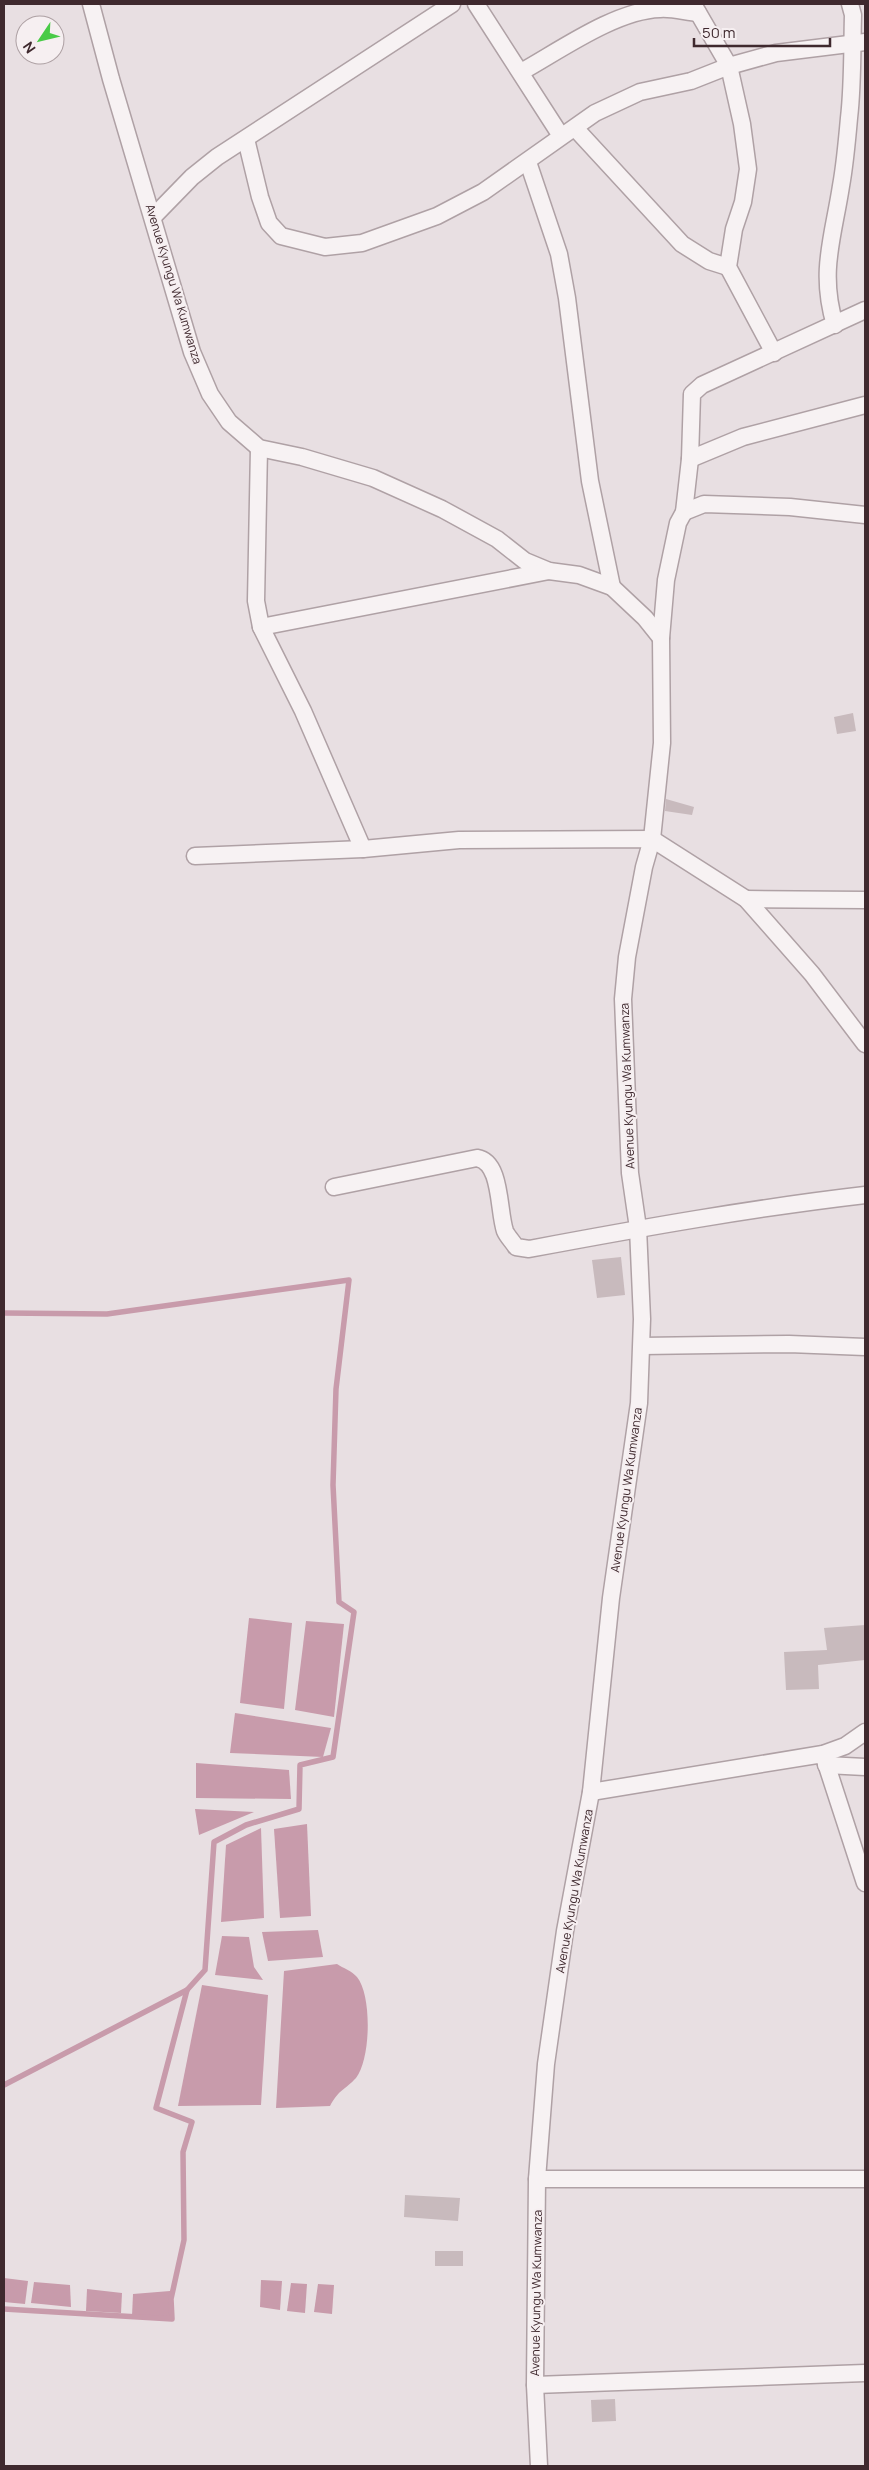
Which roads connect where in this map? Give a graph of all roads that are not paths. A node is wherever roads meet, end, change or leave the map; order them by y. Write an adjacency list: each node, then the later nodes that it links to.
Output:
1 (91, 4): 12 (street, Avenue Kyungu Wa Kumwanza)
2 (452, 4): 10 (street)
3 (476, 4): 8 (street)
4 (850, 4): 6 (street)
5 (696, 8): 7 (street); 8 (street)
6 (859, 43): 7 (street); 15 (street)
7 (729, 66): 9 (street); 13 (street)
8 (521, 72): 9 (street)
9 (568, 132): 11 (street); 13 (street)
10 (246, 139): 11 (street); 12 (street)
11 (528, 162): 23 (street)
12 (153, 217): 18 (street, Avenue Kyungu Wa Kumwanza)
13 (728, 268): 16 (street)
14 (865, 310): 15 (street)
15 (835, 325): 16 (street)
16 (774, 353): 19 (street)
17 (865, 405): 19 (street)
18 (259, 448): 22 (street, Avenue Kyungu Wa Kumwanza); 24 (street)
19 (690, 460): 20 (street)
20 (684, 512): 21 (street); 25 (street)
21 (865, 515)
22 (549, 572): 23 (street, Avenue Kyungu Wa Kumwanza); 24 (street)
23 (612, 587): 25 (street, Avenue Kyungu Wa Kumwanza)
24 (261, 627): 27 (street)
25 (661, 638): 26 (street, Avenue Kyungu Wa Kumwanza)
26 (652, 839): 27 (street); 29 (street); 34 (street, Avenue Kyungu Wa Kumwanza)
27 (364, 849): 28 (street)
28 (195, 856)
29 (746, 899): 30 (street); 31 (street)
30 (865, 900)
31 (865, 1044)
32 (334, 1187): 34 (street)
33 (865, 1195): 34 (street)
34 (638, 1228): 35 (street, Avenue Kyungu Wa Kumwanza)
35 (642, 1346): 36 (street); 40 (street, Avenue Kyungu Wa Kumwanza)
36 (865, 1347)
37 (865, 1732): 38 (street)
38 (825, 1759): 39 (street); 40 (street); 41 (street)
39 (865, 1767)
40 (592, 1792): 42 (street, Avenue Kyungu Wa Kumwanza)
41 (865, 1883)
42 (538, 2179): 43 (street); 45 (street, Avenue Kyungu Wa Kumwanza)
43 (865, 2179)
44 (865, 2373): 45 (street)
45 (535, 2385): 46 (street, Avenue Kyungu Wa Kumwanza)
46 (539, 2466)

